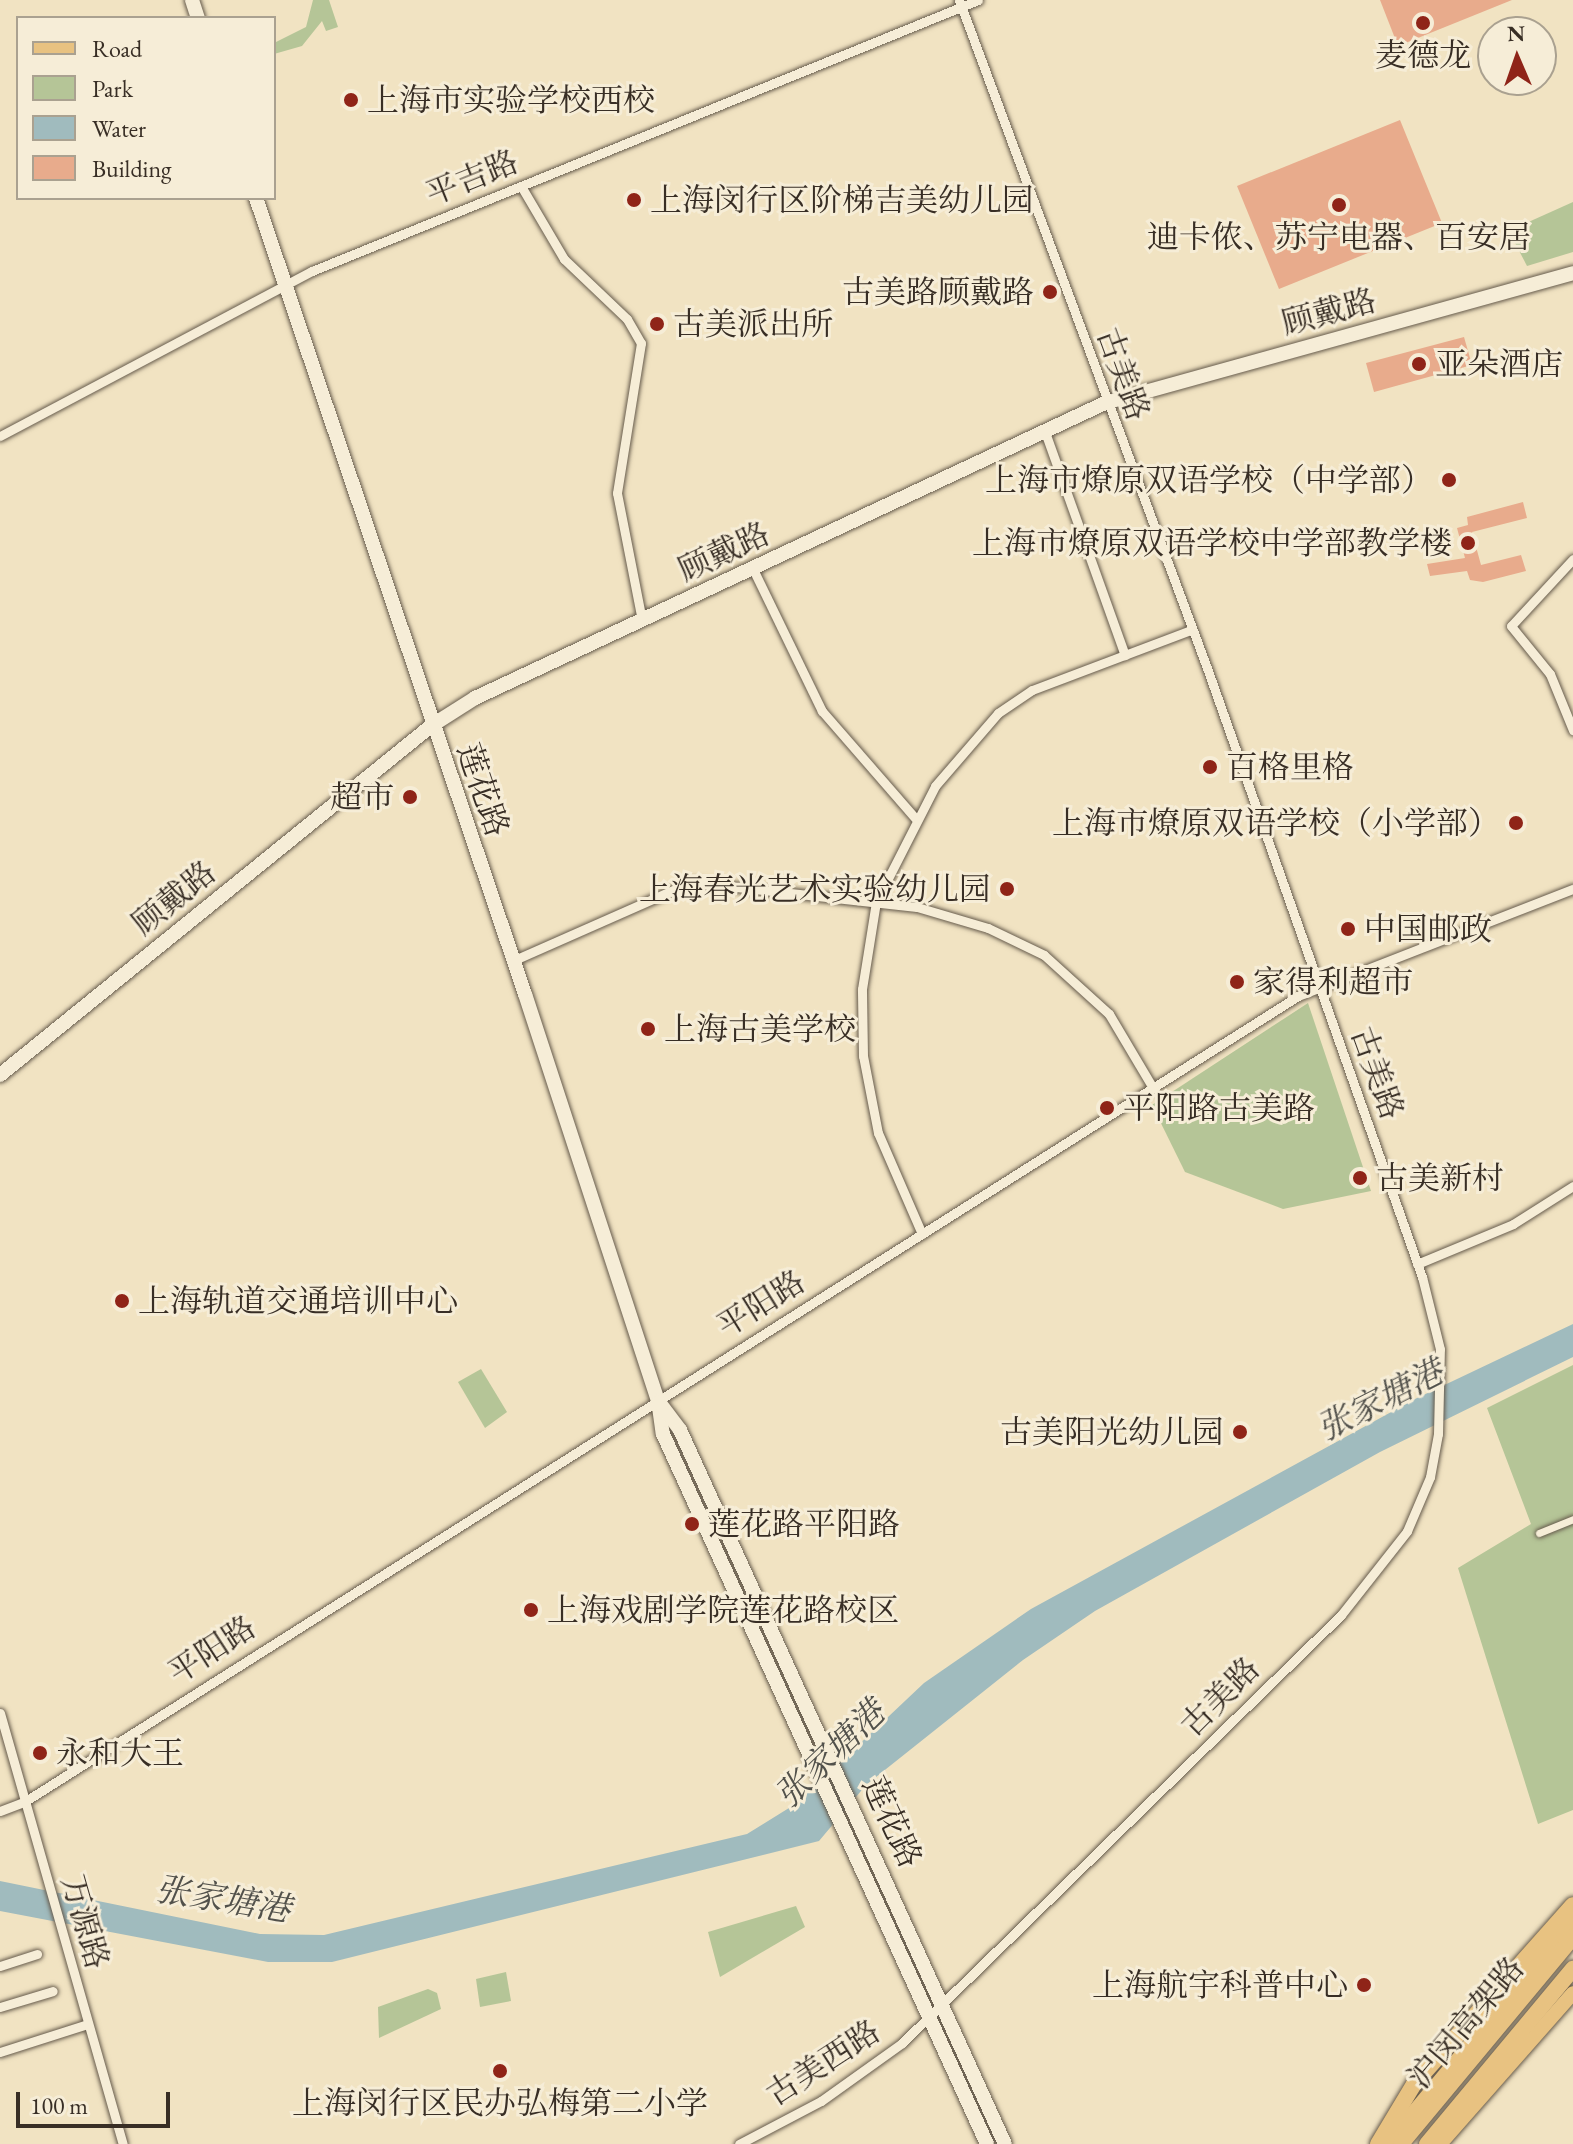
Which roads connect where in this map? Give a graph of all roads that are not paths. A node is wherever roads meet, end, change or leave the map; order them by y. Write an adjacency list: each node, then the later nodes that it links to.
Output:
1 (978, 0): 2 (street, 平吉路)
2 (960, 3): 3 (street, 平吉路); 7 (street, 古美路)
3 (521, 186): 6 (street, 平吉路); 12 (street)
4 (257, 200): 6 (main road, 莲花路)
5 (1573, 273): 7 (main road, 顾戴路)
6 (284, 284): 9 (street, 平吉路); 15 (main road, 莲花路)
7 (1105, 403): 8 (main road, 顾戴路); 13 (street, 古美路)
8 (1045, 432): 11 (main road, 顾戴路); 14 (street)
9 (0, 436)
10 (1573, 559): 16 (street)
11 (753, 569): 12 (main road, 顾戴路); 17 (street)
12 (642, 621): 15 (main road, 顾戴路)
13 (1188, 631): 14 (street); 21 (street, 古美路)
14 (1125, 655): 17 (street)
15 (431, 726): 20 (main road, 莲花路); 22 (main road, 顾戴路)
16 (1573, 730)
17 (915, 818): 19 (street)
18 (1573, 889): 21 (street, 平阳路)
19 (876, 902): 20 (street); 23 (street); 25 (street)
20 (512, 961): 27 (main road, 莲花路)
21 (1318, 986): 23 (street, 平阳路); 26 (street, 古美路)
22 (0, 1075)
23 (1153, 1088): 25 (street, 平阳路)
24 (1573, 1186): 26 (street)
25 (922, 1234): 27 (street, 平阳路)
26 (1417, 1264): 41 (street, 古美路)
27 (658, 1400): 31 (street, 平阳路); 41 (main road, 莲花路); 43 (main road, 莲花路)
28 (1573, 1519): 29 (street)
29 (1539, 1533)
30 (0, 1713): 31 (street, 万源路)
31 (24, 1802): 32 (street, 平阳路); 44 (street, 万源路)
32 (0, 1811)
33 (1573, 1905): 50 (highway)
34 (1573, 1921): 51 (main road)
35 (1573, 1937): 52 (highway, 沪闵高架路)
36 (37, 1954): 37 (street)
37 (0, 1966)
38 (1573, 1969): 53 (highway, 沪闵高架路)
39 (53, 1991): 42 (street)
40 (1573, 1993): 54 (main road)
41 (945, 2003): 43 (street, 古美路); 49 (main road, 莲花路)
42 (0, 2007)
43 (929, 2017): 47 (street, 古美西路); 48 (main road, 莲花路)
44 (88, 2024): 45 (street); 46 (street, 万源路)
45 (0, 2052)
46 (123, 2144)
47 (739, 2144)
48 (987, 2144)
49 (1005, 2144)
50 (1378, 2144)
51 (1387, 2144)
52 (1401, 2144)
53 (1427, 2144)
54 (1440, 2144)

